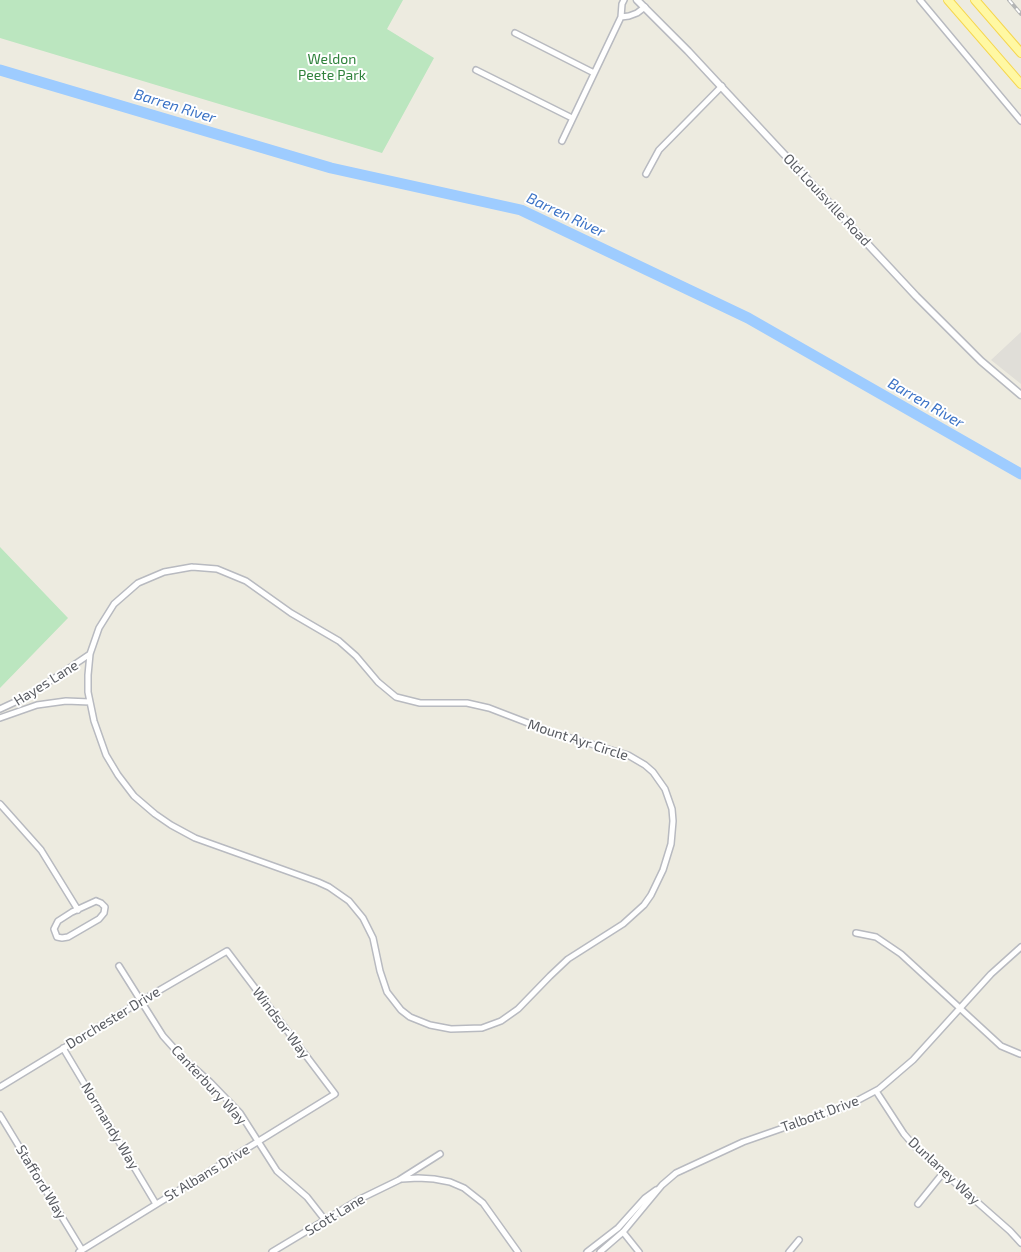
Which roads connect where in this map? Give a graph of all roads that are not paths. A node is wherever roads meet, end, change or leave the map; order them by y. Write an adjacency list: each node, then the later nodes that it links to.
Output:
1 (624, 0): 7 (street)
2 (638, 0): 6 (street, Old Louisville Road)
3 (921, 0): 15 (street)
4 (948, 0): 12 (main road)
5 (975, 0): 9 (main road)
6 (645, 7): 7 (street); 13 (street, Old Louisville Road)
7 (621, 17): 11 (street)
8 (515, 33): 11 (street)
9 (1021, 53)
10 (476, 70): 14 (street)
11 (594, 73): 14 (street)
12 (1021, 84)
13 (722, 86): 17 (street); 18 (street, Old Louisville Road)
14 (572, 118): 16 (street)
15 (1021, 121)
16 (562, 141)
17 (646, 174)
18 (1021, 395)
19 (90, 654): 20 (street, Mount Ayr Circle); 20 (street, Mount Ayr Circle); 21 (street, Hayes Lane)
20 (90, 702): 22 (street, Hayes Lane)
21 (0, 709)
22 (0, 718)
23 (0, 804): 24 (street)
24 (78, 910): 24 (street)
25 (856, 933): 30 (street)
26 (1021, 947): 30 (street, Talbott Drive)
27 (227, 951): 29 (street, Dorchester Drive); 35 (street, Windsor Way)
28 (119, 966): 29 (street, Canterbury Way)
29 (141, 1001): 31 (street, Dorchester Drive); 37 (street, Canterbury Way)
30 (960, 1008): 32 (street); 34 (street, Talbott Drive)
31 (63, 1048): 33 (street, Dorchester Drive); 42 (street, Normandy Way)
32 (1020, 1054)
33 (0, 1087)
34 (876, 1091): 39 (street, Dunlaney Way); 41 (street, Talbott Drive)
35 (335, 1094): 37 (street, St Albans Drive)
36 (0, 1115): 48 (street, Stafford Way)
37 (258, 1142): 42 (street, St Albans Drive); 44 (street, Canterbury Way)
38 (440, 1154): 40 (street, Scott Lane)
39 (943, 1173): 43 (street); 47 (street, Dunlaney Way)
40 (399, 1180): 44 (street, Scott Lane); 50 (street, Scott Lane)
41 (662, 1184): 45 (street, Talbott Drive); 51 (street)
42 (156, 1204): 48 (street, St Albans Drive)
43 (918, 1204)
44 (325, 1220): 49 (street, Scott Lane)
45 (623, 1232): 52 (street, Talbott Drive); 53 (street)
46 (798, 1240): 54 (street)
47 (1021, 1243)
48 (81, 1251)
49 (272, 1252)
50 (518, 1252)
51 (587, 1252)
52 (600, 1252)
53 (639, 1252)
54 (789, 1252)

